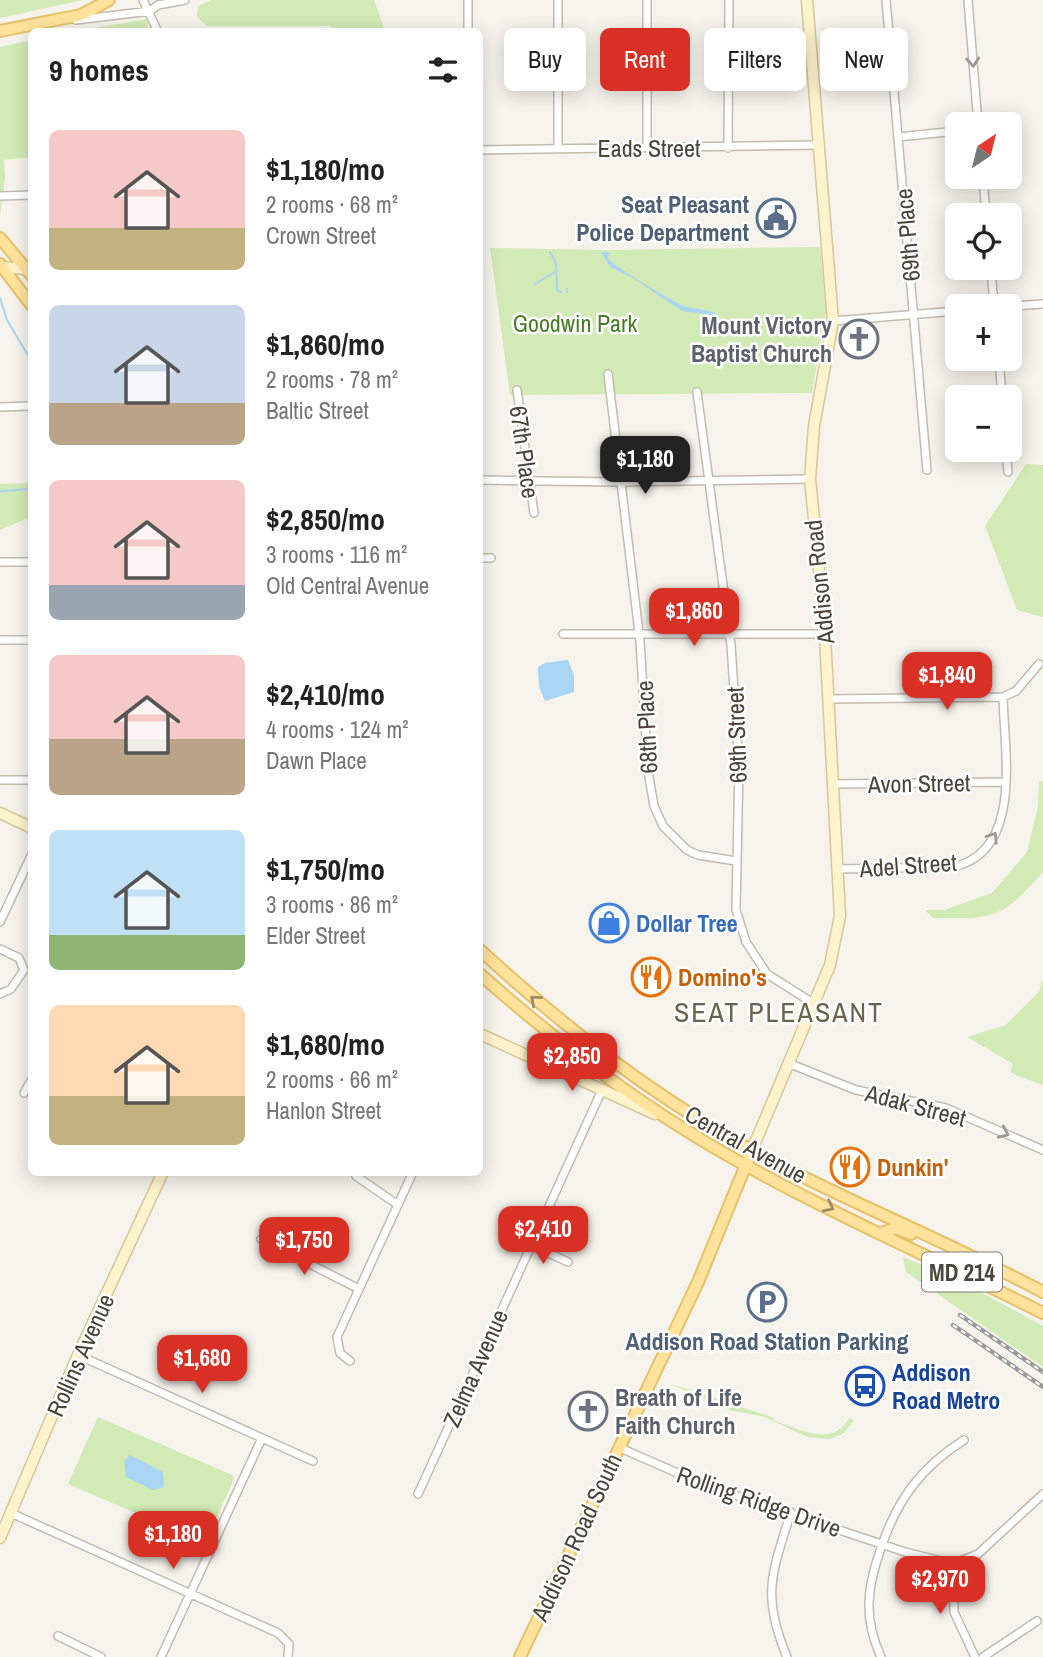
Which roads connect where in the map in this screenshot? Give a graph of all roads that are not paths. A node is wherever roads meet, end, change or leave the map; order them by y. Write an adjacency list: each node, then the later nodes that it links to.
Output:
1 (109, 0): 13 (main road)
2 (142, 0): 12 (street)
3 (185, 0): 11 (street)
4 (468, 0): 16 (street)
5 (558, 0): 22 (street)
6 (647, 0): 23 (street)
7 (729, 0): 24 (street)
8 (807, 0): 21 (main road, Addison Road)
9 (886, 0): 20 (street, 69th Place)
10 (968, 0): 18 (street, one-way to 18)
11 (155, 2): 12 (street); 15 (street)
12 (150, 10): 13 (street); 14 (street)
13 (54, 22): 17 (main road)
14 (157, 28)
15 (158, 28)
16 (468, 28)
17 (0, 31)
18 (977, 112)
19 (945, 132): 20 (street)
20 (898, 137): 36 (street, 69th Place)
21 (818, 145): 24 (street, Eads Street); 37 (main road, Addison Road)
22 (558, 148): 23 (street, Eads Street); 25 (street, Eads Street)
23 (647, 148): 24 (street, Eads Street)
24 (728, 148)
25 (483, 150)
26 (28, 195): 27 (street)
27 (0, 196)
28 (0, 238): 30 (main road)
29 (1, 266): 31 (main road); 32 (main road)
30 (28, 269)
31 (28, 271)
32 (28, 301)
33 (1043, 304): 34 (street)
34 (1022, 305)
35 (945, 312): 36 (street)
36 (914, 314): 37 (street); 44 (street, 69th Place)
37 (833, 321): 46 (main road, Addison Road)
38 (608, 374): 50 (street, 68th Place)
39 (517, 390): 48 (street, 67th Place)
40 (697, 392): 49 (street, 69th Street)
41 (28, 406): 42 (street)
42 (0, 407)
43 (1007, 462): 45 (street)
44 (927, 470)
45 (1008, 472)
46 (810, 479): 49 (street); 59 (main road, Addison Road)
47 (483, 480): 48 (street)
48 (528, 481): 50 (street); 51 (street, 67th Place)
49 (709, 481): 50 (street); 58 (street, 69th Street)
50 (619, 482): 56 (street, 68th Place)
51 (534, 513)
52 (483, 558): 53 (street)
53 (491, 558)
54 (0, 562): 55 (street)
55 (28, 562)
56 (639, 633): 57 (street); 58 (street); 71 (street, 68th Place)
57 (563, 634)
58 (730, 634): 59 (street); 71 (street, 69th Street)
59 (825, 634): 64 (main road, Addison Road)
60 (0, 640): 61 (street)
61 (28, 640)
62 (1039, 664): 63 (street)
63 (1003, 697): 64 (street); 67 (street, Adel Street)
64 (828, 699): 68 (main road, Addison Road)
65 (0, 780): 66 (street)
66 (28, 780)
67 (1005, 782): 68 (street, Avon Street); 73 (street, Adel Street, one-way to 67)
68 (833, 784): 73 (main road, Addison Road)
69 (0, 813): 70 (main road)
70 (28, 826)
71 (736, 861): 79 (street, 69th Street)
72 (28, 862): 74 (street)
73 (838, 869): 79 (main road, Addison Road)
74 (0, 922)
75 (0, 950): 78 (street)
76 (484, 954): 86 (main road, Central Avenue / MD 214, one-way to 76)
77 (483, 975): 85 (main road, Central Avenue / MD 214)
78 (0, 994)
79 (813, 1003): 81 (main road, Addison Road)
80 (483, 1035): 83 (main road)
81 (788, 1063): 86 (main road, Addison Road); 87 (street, Adak Street, one-way to 87)
82 (28, 1086): 84 (street)
83 (602, 1090): 85 (main road); 96 (street, Zelma Avenue)
84 (24, 1093)
85 (671, 1121): 88 (main road, Central Avenue / MD 214)
86 (752, 1150): 88 (main road, Addison Road South); 95 (main road, Central Avenue / MD 214)
87 (1043, 1150)
88 (746, 1166): 93 (main road, Central Avenue / MD 214, one-way to 93); 105 (main road, Addison Road South)
89 (161, 1176): 101 (main road, Rollins Avenue)
90 (356, 1176): 92 (street)
91 (411, 1176): 92 (street)
92 (398, 1205): 98 (street)
93 (882, 1233): 95 (main road); 100 (main road, Central Avenue / MD 214)
94 (261, 1240): 98 (street)
95 (943, 1241): 99 (main road, Central Avenue / MD 214)
96 (531, 1245): 97 (street); 107 (street, Zelma Avenue)
97 (568, 1262)
98 (359, 1289): 102 (street)
99 (1043, 1292)
100 (1043, 1313)
101 (78, 1354): 103 (street); 110 (main road, Rollins Avenue)
102 (350, 1361)
103 (262, 1438): 106 (street); 114 (street)
104 (964, 1440): 112 (street)
105 (618, 1447): 109 (street, Rolling Ridge Drive); 120 (main road, Addison Road South)
106 (313, 1461)
107 (418, 1494)
108 (1043, 1494): 113 (street)
109 (790, 1512): 112 (street, Rolling Ridge Drive); 121 (street)
110 (11, 1513): 111 (main road, Rollins Avenue); 114 (street)
111 (0, 1538)
112 (882, 1544): 113 (street, Rolling Ridge Drive); 122 (street)
113 (953, 1564): 123 (street)
114 (189, 1594): 118 (street); 119 (street)
115 (1037, 1621): 124 (street)
116 (58, 1636): 117 (street)
117 (101, 1657)
118 (160, 1657)
119 (288, 1657)
120 (520, 1657)
121 (787, 1657)
122 (881, 1657)
123 (975, 1657)
124 (983, 1657)

